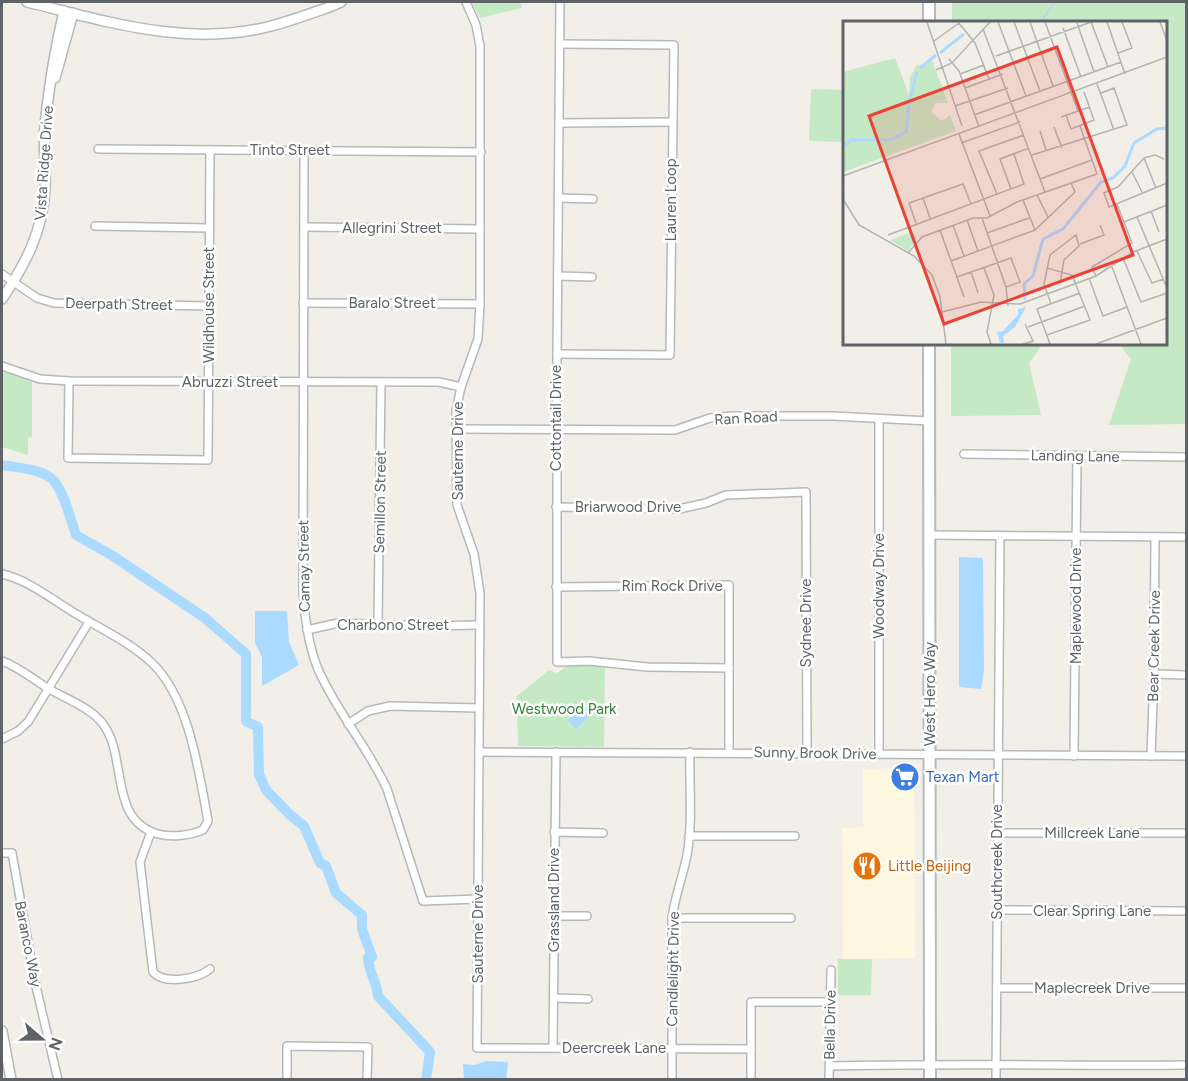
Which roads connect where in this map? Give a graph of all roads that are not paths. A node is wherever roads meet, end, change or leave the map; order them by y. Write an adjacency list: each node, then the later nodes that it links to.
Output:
1 (27, 2): 6 (street)
2 (341, 2): 6 (street)
3 (466, 2): 14 (street, Sauterne Drive)
4 (560, 2): 8 (street, Cottontail Drive)
5 (929, 2): 7 (main road)
6 (68, 12): 24 (street, Vista Ridge Drive)
7 (929, 21)
8 (560, 44): 9 (street, Lauren Loop); 10 (street, Cottontail Drive)
9 (672, 122): 10 (street); 30 (street, Lauren Loop)
10 (560, 123): 15 (street, Cottontail Drive)
11 (98, 149): 12 (street, Tinto Street)
12 (210, 150): 13 (street, Tinto Street); 19 (street, Wildhouse Street)
13 (304, 150): 14 (street, Tinto Street); 18 (street, Camay Street)
14 (481, 152): 20 (street, Sauterne Drive)
15 (559, 198): 16 (street); 22 (street, Cottontail Drive)
16 (593, 199)
17 (94, 226): 19 (street)
18 (304, 227): 20 (street, Allegrini Street); 26 (street, Camay Street)
19 (209, 228): 28 (street, Wildhouse Street)
20 (480, 229): 27 (street, Sauterne Drive)
21 (2, 274): 24 (street, Deerpath Street)
22 (558, 276): 23 (street); 30 (street, Cottontail Drive)
23 (592, 277)
24 (13, 282): 25 (street, Vista Ridge Drive); 28 (street, Deerpath Street)
25 (2, 299)
26 (303, 303): 27 (street, Baralo Street); 34 (street, Camay Street)
27 (480, 304): 36 (street, Sauterne Drive)
28 (209, 306): 33 (street, Wildhouse Street)
29 (929, 345): 38 (main road, West Hero Way)
30 (556, 354): 40 (street, Cottontail Drive)
31 (2, 366): 32 (street, Abruzzi Street)
32 (69, 381): 33 (street, Abruzzi Street); 33 (street, Wildhouse Street)
33 (208, 382): 34 (street, Abruzzi Street)
34 (303, 382): 35 (street, Abruzzi Street); 56 (street, Camay Street)
35 (381, 382): 36 (street, Abruzzi Street); 54 (street, Semillon Street)
36 (461, 387): 39 (street, Sauterne Drive)
37 (879, 419): 38 (street, Ran Road); 40 (street, Ran Road); 70 (street, Woodway Drive)
38 (930, 421): 46 (main road, West Hero Way)
39 (456, 429): 40 (street, Ran Road); 55 (street, Sauterne Drive)
40 (556, 430): 45 (street, Cottontail Drive)
41 (964, 454): 42 (street, Landing Lane)
42 (1077, 456): 43 (street, Landing Lane); 48 (street, Maplewood Drive)
43 (1186, 457)
44 (806, 492): 45 (street, Briarwood Drive); 69 (street, Sydnee Drive)
45 (556, 507): 52 (street, Cottontail Drive)
46 (929, 535): 47 (street); 71 (main road, West Hero Way)
47 (1000, 536): 48 (street); 72 (street, Southcreek Drive)
48 (1076, 536): 49 (street); 73 (street, Maplewood Drive)
49 (1155, 537): 50 (street); 59 (street, Bear Creek Drive)
50 (1186, 537)
51 (2, 574): 53 (street)
52 (556, 587): 58 (street, Cottontail Drive); 58 (street, Rim Rock Drive)
53 (89, 622): 61 (street); 76 (street)
54 (378, 623): 55 (street, Charbono Street); 56 (street, Charbono Street)
55 (479, 625): 62 (street, Sauterne Drive)
56 (307, 630): 63 (street, Camay Street)
57 (2, 662): 61 (street)
58 (729, 668): 68 (street, Rim Rock Drive)
59 (1154, 674): 60 (street); 74 (street, Bear Creek Drive)
60 (1186, 675)
61 (48, 688): 64 (street); 76 (street)
62 (479, 708): 63 (street); 65 (street, Sauterne Drive)
63 (348, 724): 84 (street, Camay Street)
64 (2, 739)
65 (478, 752): 66 (street, Sunny Brook Drive); 84 (street, Sauterne Drive)
66 (556, 752): 67 (street, Sunny Brook Drive); 77 (street, Grassland Drive)
67 (690, 752): 68 (street, Sunny Brook Drive); 81 (street, Candlelight Drive)
68 (729, 753): 69 (street, Sunny Brook Drive)
69 (807, 753): 70 (street, Sunny Brook Drive)
70 (879, 754): 71 (street, Sunny Brook Drive)
71 (930, 754): 72 (street, Sunny Brook Drive); 103 (main road, West Hero Way)
72 (998, 755): 73 (street, Sunny Brook Drive); 79 (street, Southcreek Drive)
73 (1074, 756): 74 (street, Sunny Brook Drive)
74 (1151, 756): 75 (street, Sunny Brook Drive)
75 (1186, 756)
76 (151, 832): 91 (street)
77 (554, 832): 78 (street); 87 (street, Grassland Drive)
78 (603, 833)
79 (998, 833): 80 (street, Millcreek Lane); 85 (street, Southcreek Drive)
80 (1186, 834)
81 (689, 836): 82 (street); 89 (street, Candlelight Drive)
82 (795, 836)
83 (2, 853): 108 (street, Baranco Way)
84 (478, 899): 99 (street, Sauterne Drive)
85 (997, 910): 86 (street, Clear Spring Lane); 93 (street, Southcreek Drive)
86 (1186, 911)
87 (554, 916): 88 (street); 95 (street, Grassland Drive)
88 (587, 916)
89 (672, 918): 90 (street); 101 (street, Candlelight Drive)
90 (791, 918)
91 (210, 969)
92 (831, 970): 97 (street, Bella Drive)
93 (997, 988): 94 (street, Maplecreek Drive); 106 (street, Southcreek Drive)
94 (1186, 988)
95 (554, 998): 96 (street); 100 (street, Grassland Drive)
96 (588, 999)
97 (830, 1002): 102 (street); 105 (street, Bella Drive)
98 (2, 1031): 107 (street)
99 (477, 1048): 100 (street, Deercreek Lane)
100 (553, 1048): 101 (street, Deercreek Lane)
101 (672, 1049): 102 (street, Deercreek Lane); 111 (street, Candlelight Drive)
102 (752, 1049): 112 (street)
103 (930, 1064): 105 (street); 106 (street); 114 (main road, West Hero Way)
104 (1186, 1065): 106 (street)
105 (830, 1066): 113 (street, Bella Drive)
106 (996, 1066): 115 (street, Southcreek Drive)
107 (11, 1080)
108 (58, 1080)
109 (287, 1080): 110 (street)
110 (367, 1080)
111 (672, 1080)
112 (752, 1080)
113 (829, 1080)
114 (930, 1080)
115 (996, 1080)

